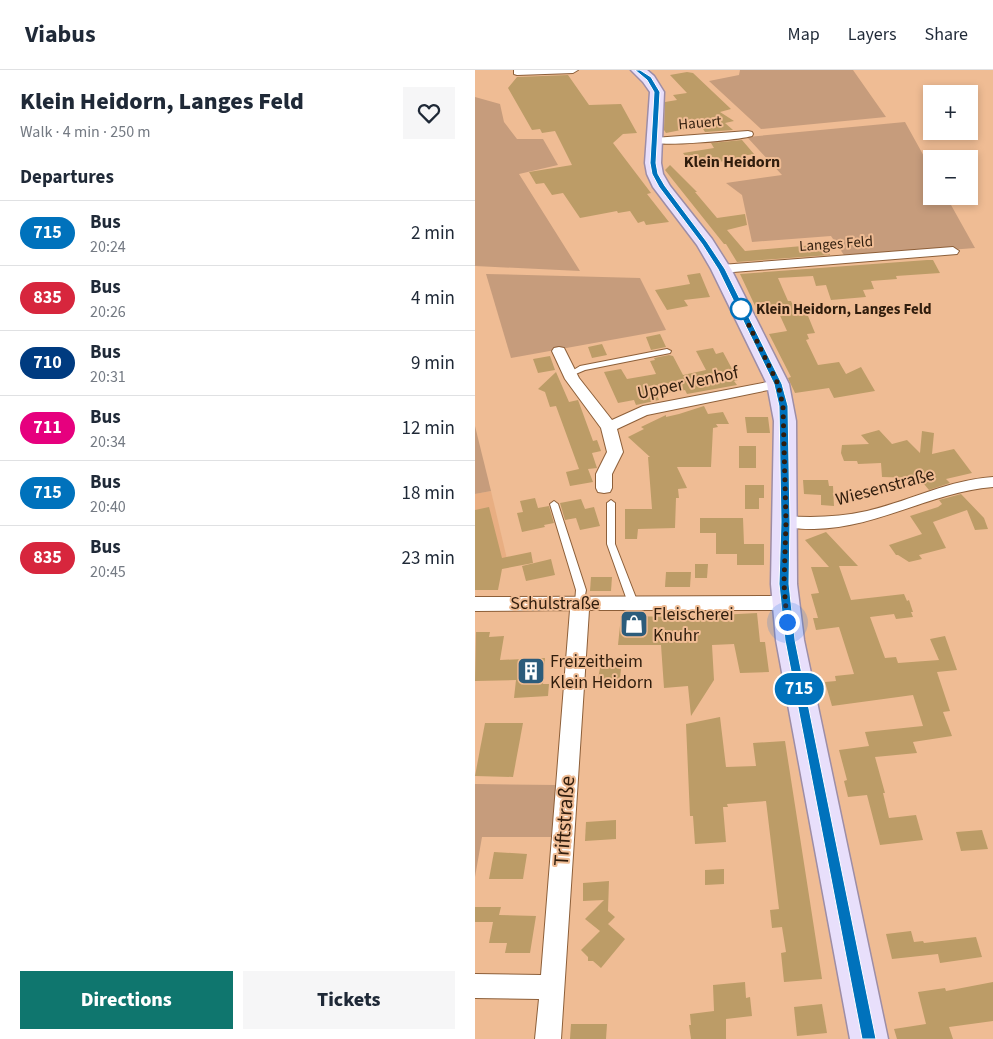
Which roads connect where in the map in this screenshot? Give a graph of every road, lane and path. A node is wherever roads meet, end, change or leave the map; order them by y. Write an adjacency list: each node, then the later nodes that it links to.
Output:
1 (573, 70): 3 (street)
2 (638, 70): 5 (main road)
3 (517, 72)
4 (748, 134): 5 (street, Hauert)
5 (654, 141): 7 (main road)
6 (953, 251): 7 (street, Langes Feld)
7 (721, 269): 11 (main road)
8 (559, 351): 10 (street)
9 (667, 351): 10 (lane)
10 (571, 374): 12 (street)
11 (778, 384): 12 (street, Upper Venhof); 17 (main road)
12 (609, 427): 14 (street)
13 (993, 482): 17 (street, Wiesenstraße)
14 (604, 488)
15 (611, 503): 19 (lane)
16 (554, 504): 18 (lane)
17 (786, 522): 20 (main road)
18 (580, 603): 19 (street, Schulstraße); 21 (street, Schulstraße); 23 (street, Triftstraße)
19 (633, 603): 20 (street, Schulstraße)
20 (785, 603): 25 (main road)
21 (475, 604)
22 (475, 986): 23 (street)
23 (552, 987): 24 (street, Triftstraße)
24 (548, 1039)
25 (869, 1039)

